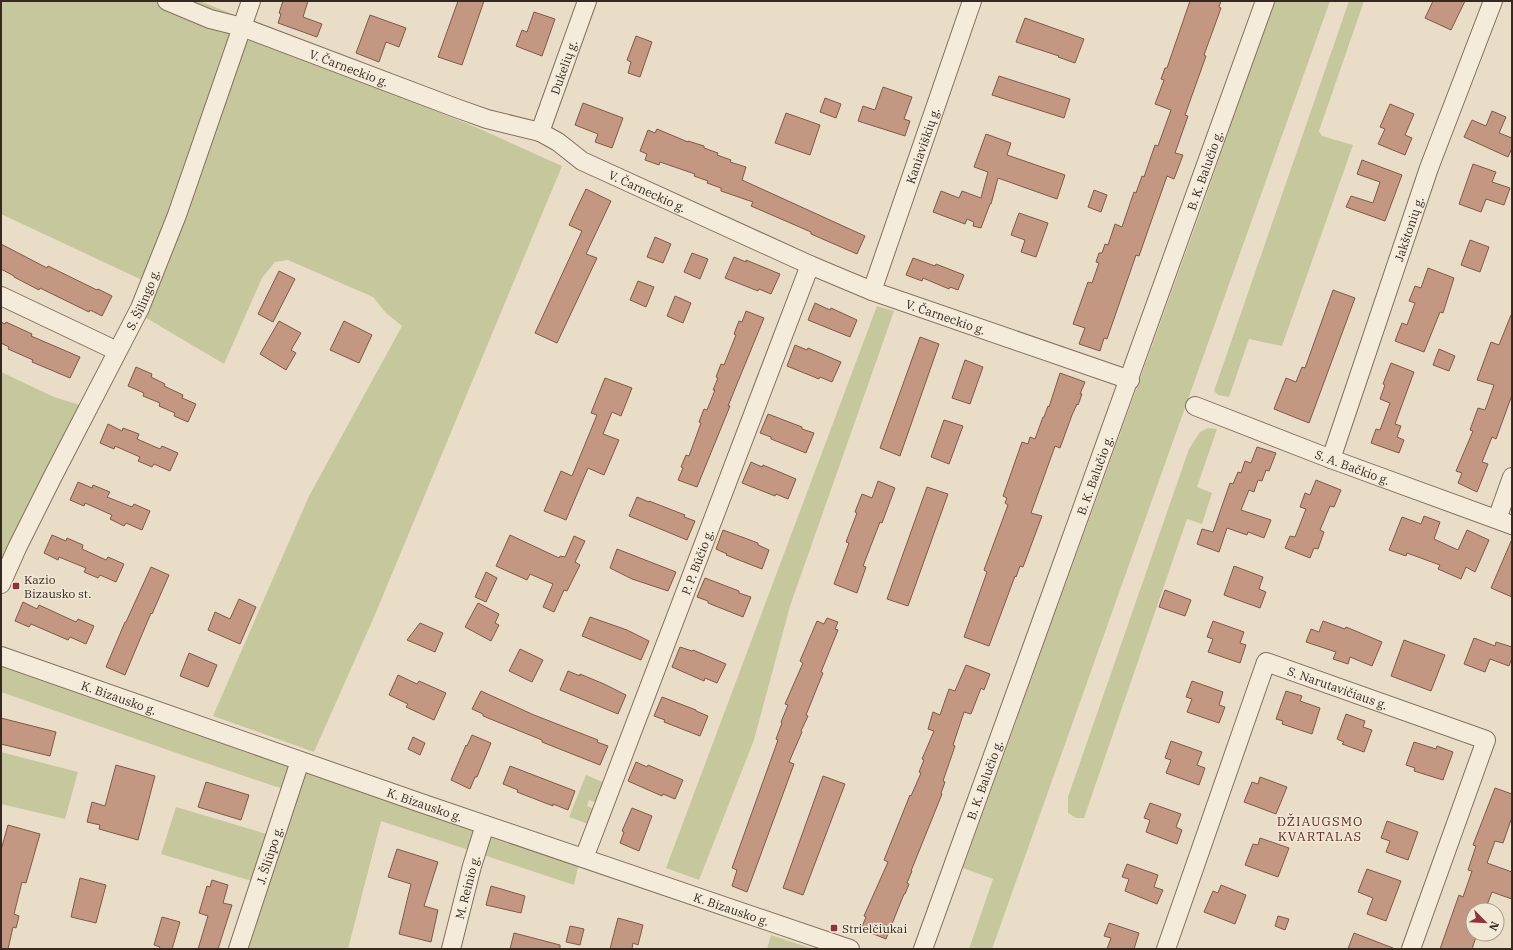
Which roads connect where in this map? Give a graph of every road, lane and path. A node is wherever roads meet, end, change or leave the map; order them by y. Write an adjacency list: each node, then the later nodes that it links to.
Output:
1 (166, 1): 7 (street, V. Čarneckio g.)
2 (251, 1): 7 (street, S. Šilingo g.)
3 (587, 1): 8 (street, Dukelių g.)
4 (972, 1): 10 (street, Kaniaviškių g.)
5 (1265, 1): 13 (street, B. K. Balučio g.)
6 (1494, 1): 15 (street, Jakštonių g.)
7 (242, 27): 8 (street, V. Čarneckio g.); 12 (street, S. Šilingo g.)
8 (540, 132): 9 (street, V. Čarneckio g.)
9 (810, 265): 10 (street, V. Čarneckio g.); 22 (street, P. P. Būčio g.)
10 (872, 290): 13 (street, V. Čarneckio g.)
11 (1, 296): 12 (street)
12 (117, 350): 18 (street, S. Šilingo g.)
13 (1130, 380): 26 (street, B. K. Balučio g.)
14 (1195, 406): 15 (street, S. A. Bačkio g.)
15 (1331, 459): 17 (street, S. A. Bačkio g.)
16 (1512, 477): 17 (street)
17 (1504, 522)
18 (1, 584)
19 (1, 656): 20 (street, K. Bizausko g.)
20 (300, 761): 21 (street, K. Bizausko g.); 23 (street, J. Šliūpo g.)
21 (485, 825): 22 (street, K. Bizausko g.); 24 (street, M. Reinio g.)
22 (584, 858): 25 (street, K. Bizausko g.)
23 (238, 949)
24 (451, 949)
25 (850, 949)
26 (923, 949)
27 (1166, 949): 28 (street, S. Narutavičiaus g.)
28 (1411, 949)

